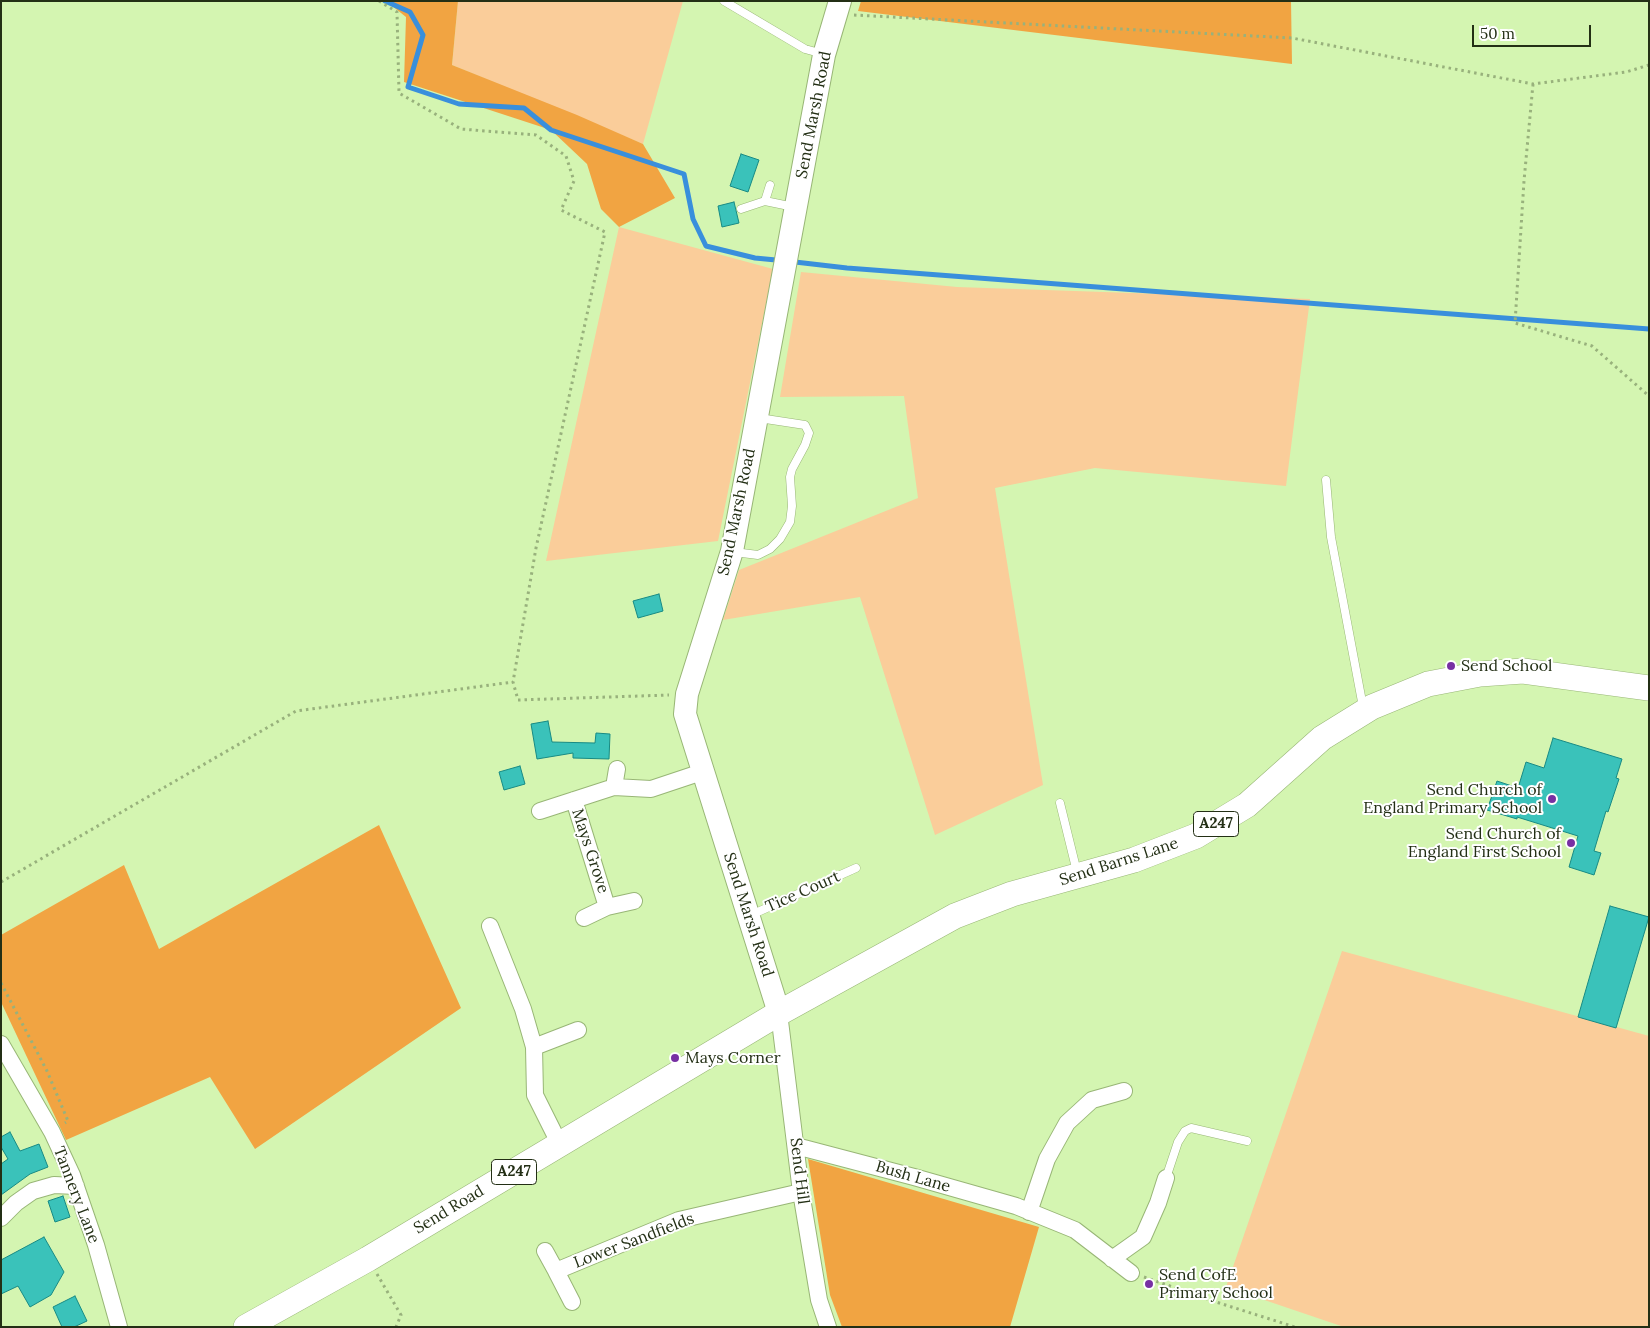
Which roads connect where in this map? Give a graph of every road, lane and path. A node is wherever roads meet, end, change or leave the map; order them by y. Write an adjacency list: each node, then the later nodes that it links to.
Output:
1 (379, 1): 15 (path)
2 (724, 1): 4 (lane)
3 (838, 8): 4 (main road, Send Marsh Road); 6 (path)
4 (824, 55): 9 (main road, Send Marsh Road)
5 (1649, 65): 6 (path)
6 (1533, 84): 11 (path)
7 (770, 185): 8 (lane)
8 (765, 201): 9 (lane); 10 (lane)
9 (796, 207): 12 (main road, Send Marsh Road)
10 (741, 210)
11 (1649, 396)
12 (757, 418): 14 (main road, Send Marsh Road); 14 (lane)
13 (1326, 480): 18 (lane)
14 (732, 551): 17 (main road, Send Marsh Road)
15 (513, 682): 17 (path); 27 (path)
16 (1649, 688): 18 (main road, Send Barns Lane / A247)
17 (687, 694): 20 (main road, Send Marsh Road)
18 (1363, 712): 26 (main road, Send Barns Lane / A247)
19 (616, 769): 21 (street)
20 (702, 772): 21 (street); 30 (main road, Send Marsh Road)
21 (614, 787): 22 (street)
22 (574, 800): 24 (street, Mays Grove); 29 (street, Mays Grove)
23 (1060, 803): 26 (lane)
24 (540, 811)
25 (856, 868): 30 (lane, Tice Court)
26 (1078, 876): 34 (main road, Send Barns Lane / A247)
27 (1, 882)
28 (634, 902): 29 (street, Mays Grove)
29 (608, 906): 31 (street, Mays Grove)
30 (749, 916): 34 (main road, Send Marsh Road)
31 (584, 918)
32 (490, 926): 37 (street)
33 (1, 983): 39 (path)
34 (779, 1012): 41 (main road, Send Road / A247); 42 (street, Send Hill)
35 (578, 1030): 37 (street)
36 (1, 1044): 39 (street, Tannery Lane)
37 (534, 1047): 41 (street)
38 (1124, 1091): 46 (street)
39 (52, 1132): 44 (street, Tannery Lane)
40 (1246, 1141): 43 (lane)
41 (560, 1145): 49 (main road, Send Road / A247)
42 (796, 1146): 45 (street, Send Hill); 46 (street, Bush Lane)
43 (1166, 1178): 50 (street)
44 (76, 1186): 47 (street); 54 (street, Tannery Lane)
45 (801, 1192): 51 (street, Lower Sandfields); 57 (street, Send Hill)
46 (1029, 1212): 50 (street, Bush Lane)
47 (1, 1218)
48 (545, 1251): 51 (street, Lower Sandfields)
49 (368, 1258): 55 (main road, Send Road / A247); 56 (path)
50 (1112, 1258): 52 (street, Bush Lane)
51 (556, 1271): 53 (street, Lower Sandfields)
52 (1131, 1273): 58 (path)
53 (572, 1302)
54 (119, 1327)
55 (246, 1327)
56 (396, 1327)
57 (828, 1327)
58 (1295, 1327)

